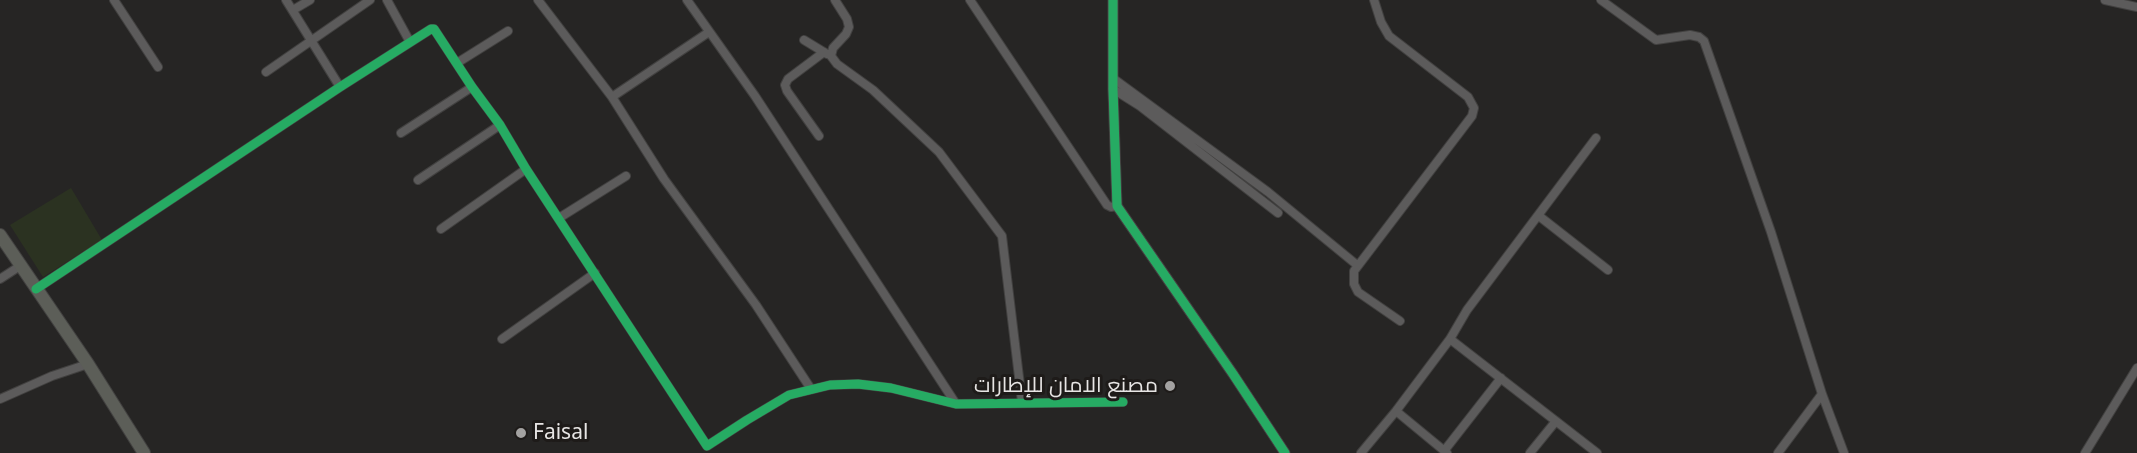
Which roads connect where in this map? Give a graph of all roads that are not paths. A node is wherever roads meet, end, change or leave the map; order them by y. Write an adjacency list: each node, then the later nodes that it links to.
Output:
1 (114, 0): 23 (street)
2 (286, 0): 15 (street)
3 (309, 0): 15 (street)
4 (370, 0): 18 (street)
5 (387, 0): 20 (street)
6 (537, 0): 28 (street)
7 (687, 0): 17 (street)
8 (835, 0): 21 (street)
9 (970, 0): 36 (street)
10 (1113, 0): 25 (street)
11 (1374, 0): 42 (street)
12 (1601, 0): 55 (street)
13 (2105, 0): 14 (street)
14 (2137, 8)
15 (292, 10): 18 (street)
16 (508, 31): 22 (street)
17 (710, 32): 28 (street); 59 (street)
18 (310, 40): 24 (street); 26 (street)
19 (804, 40): 21 (street)
20 (410, 42): 22 (street); 26 (street)
21 (827, 54): 31 (street); 57 (street)
22 (457, 63): 27 (street)
23 (158, 67)
24 (266, 72)
25 (1113, 84): 36 (street); 37 (street); 42 (street)
26 (340, 87): 47 (street)
27 (472, 87): 29 (street); 30 (street)
28 (612, 97): 54 (street)
29 (500, 125): 33 (street); 35 (street)
30 (400, 133)
31 (819, 136)
32 (1596, 138): 38 (street)
33 (526, 169): 39 (street); 40 (street)
34 (626, 176): 39 (street)
35 (418, 180)
36 (1117, 206): 64 (street)
37 (1278, 213)
38 (1539, 216): 44 (street); 50 (street)
39 (559, 218): 45 (street)
40 (441, 229)
41 (0, 235): 43 (main road)
42 (1357, 265): 48 (street)
43 (20, 266): 46 (street); 47 (main road)
44 (1608, 270)
45 (595, 273): 49 (street); 54 (street)
46 (0, 279)
47 (36, 289): 51 (main road)
48 (1400, 321)
49 (502, 339)
50 (1450, 339): 53 (street); 60 (street)
51 (88, 364): 56 (street); 63 (main road)
52 (2137, 368): 70 (street)
53 (1501, 378): 61 (street); 62 (street)
54 (811, 389): 59 (street)
55 (1822, 394): 68 (street); 69 (street)
56 (0, 399)
57 (1022, 402): 58 (street); 59 (street)
58 (1123, 402)
59 (956, 404)
60 (1396, 411): 62 (street); 65 (street)
61 (1556, 421): 66 (street); 67 (street)
62 (1446, 452)
63 (144, 453)
64 (1285, 453)
65 (1361, 453)
66 (1530, 453)
67 (1597, 453)
68 (1778, 453)
69 (1844, 453)
70 (2085, 453)

